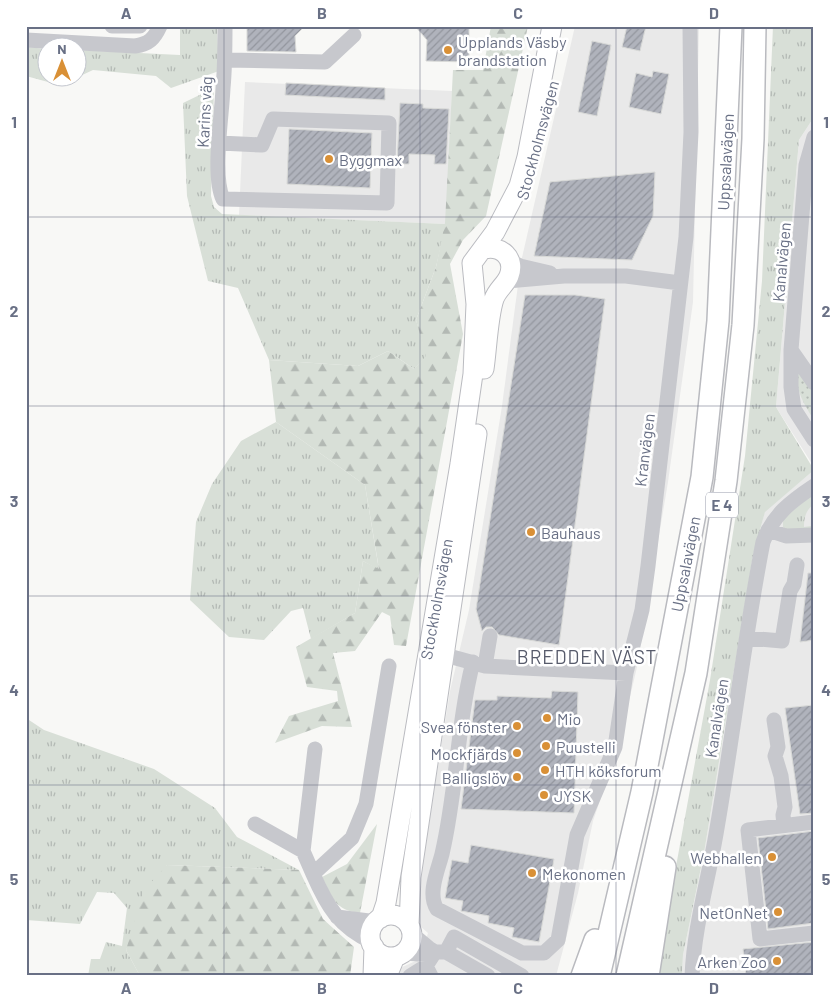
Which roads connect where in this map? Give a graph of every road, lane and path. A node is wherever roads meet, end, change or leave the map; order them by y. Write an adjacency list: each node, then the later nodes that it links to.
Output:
1 (112, 26): 2 (street)
2 (140, 26)
3 (160, 26): 11 (street)
4 (225, 26): 12 (street, Karins väg)
5 (552, 26): 15 (main road, Stockholmsvägen)
6 (565, 26): 16 (main road, Stockholmsvägen)
7 (690, 26): 20 (street, Kranvägen)
8 (732, 26): 28 (highway, Uppsalavägen / E 4)
9 (755, 26): 35 (highway, Uppsalavägen / E 4)
10 (354, 35): 12 (street)
11 (26, 40)
12 (225, 60): 14 (street, Karins väg)
13 (814, 137): 21 (street, Kanalvägen)
14 (220, 143): 14 (street, Karins väg)
15 (484, 249): 16 (main road); 18 (main road, Stockholmsvägen)
16 (508, 257): 17 (street); 19 (main road, Stockholmsvägen)
17 (564, 276): 19 (street); 20 (street)
18 (474, 277): 19 (main road); 31 (main road, Stockholmsvägen)
19 (504, 282): 31 (main road, Stockholmsvägen)
20 (680, 283): 34 (street, Kranvägen)
21 (790, 350): 22 (street); 23 (street, Kanalvägen)
22 (814, 383)
23 (814, 440)
24 (814, 486): 25 (street, Kanalvägen)
25 (768, 530): 26 (street); 30 (street, Kanalvägen)
26 (814, 535)
27 (797, 565): 30 (street)
28 (675, 614): 55 (highway); 56 (highway, Uppsalavägen / E 4)
29 (490, 636): 32 (street, Kranvägen)
30 (747, 638): 59 (street, Kanalvägen)
31 (435, 652): 32 (street); 44 (main road, Stockholmsvägen); 45 (main road, Stockholmsvägen)
32 (479, 664): 34 (street); 34 (street, Kranvägen)
33 (389, 666): 42 (street)
34 (626, 673)
35 (696, 673): 57 (highway, Uppsalavägen / E 4); 58 (highway)
36 (774, 720): 40 (street)
37 (315, 749): 41 (street)
38 (814, 822): 40 (street)
39 (255, 824): 41 (street)
40 (784, 825): 46 (street)
41 (302, 851): 42 (street)
42 (313, 874): 43 (street)
43 (336, 917): 44 (street); 47 (street)
44 (379, 920): 45 (main road); 47 (main road, Stockholmsvägen)
45 (410, 929): 48 (main road, Stockholmsvägen); 49 (street)
46 (814, 933)
47 (373, 945): 48 (main road); 50 (main road, Stockholmsvägen)
48 (399, 955): 49 (street); 51 (main road, Stockholmsvägen)
49 (434, 960): 52 (street); 53 (street); 54 (street)
50 (373, 976)
51 (387, 976)
52 (410, 976)
53 (488, 976)
54 (522, 976)
55 (582, 976)
56 (599, 976)
57 (627, 976)
58 (648, 976)
59 (692, 976)

